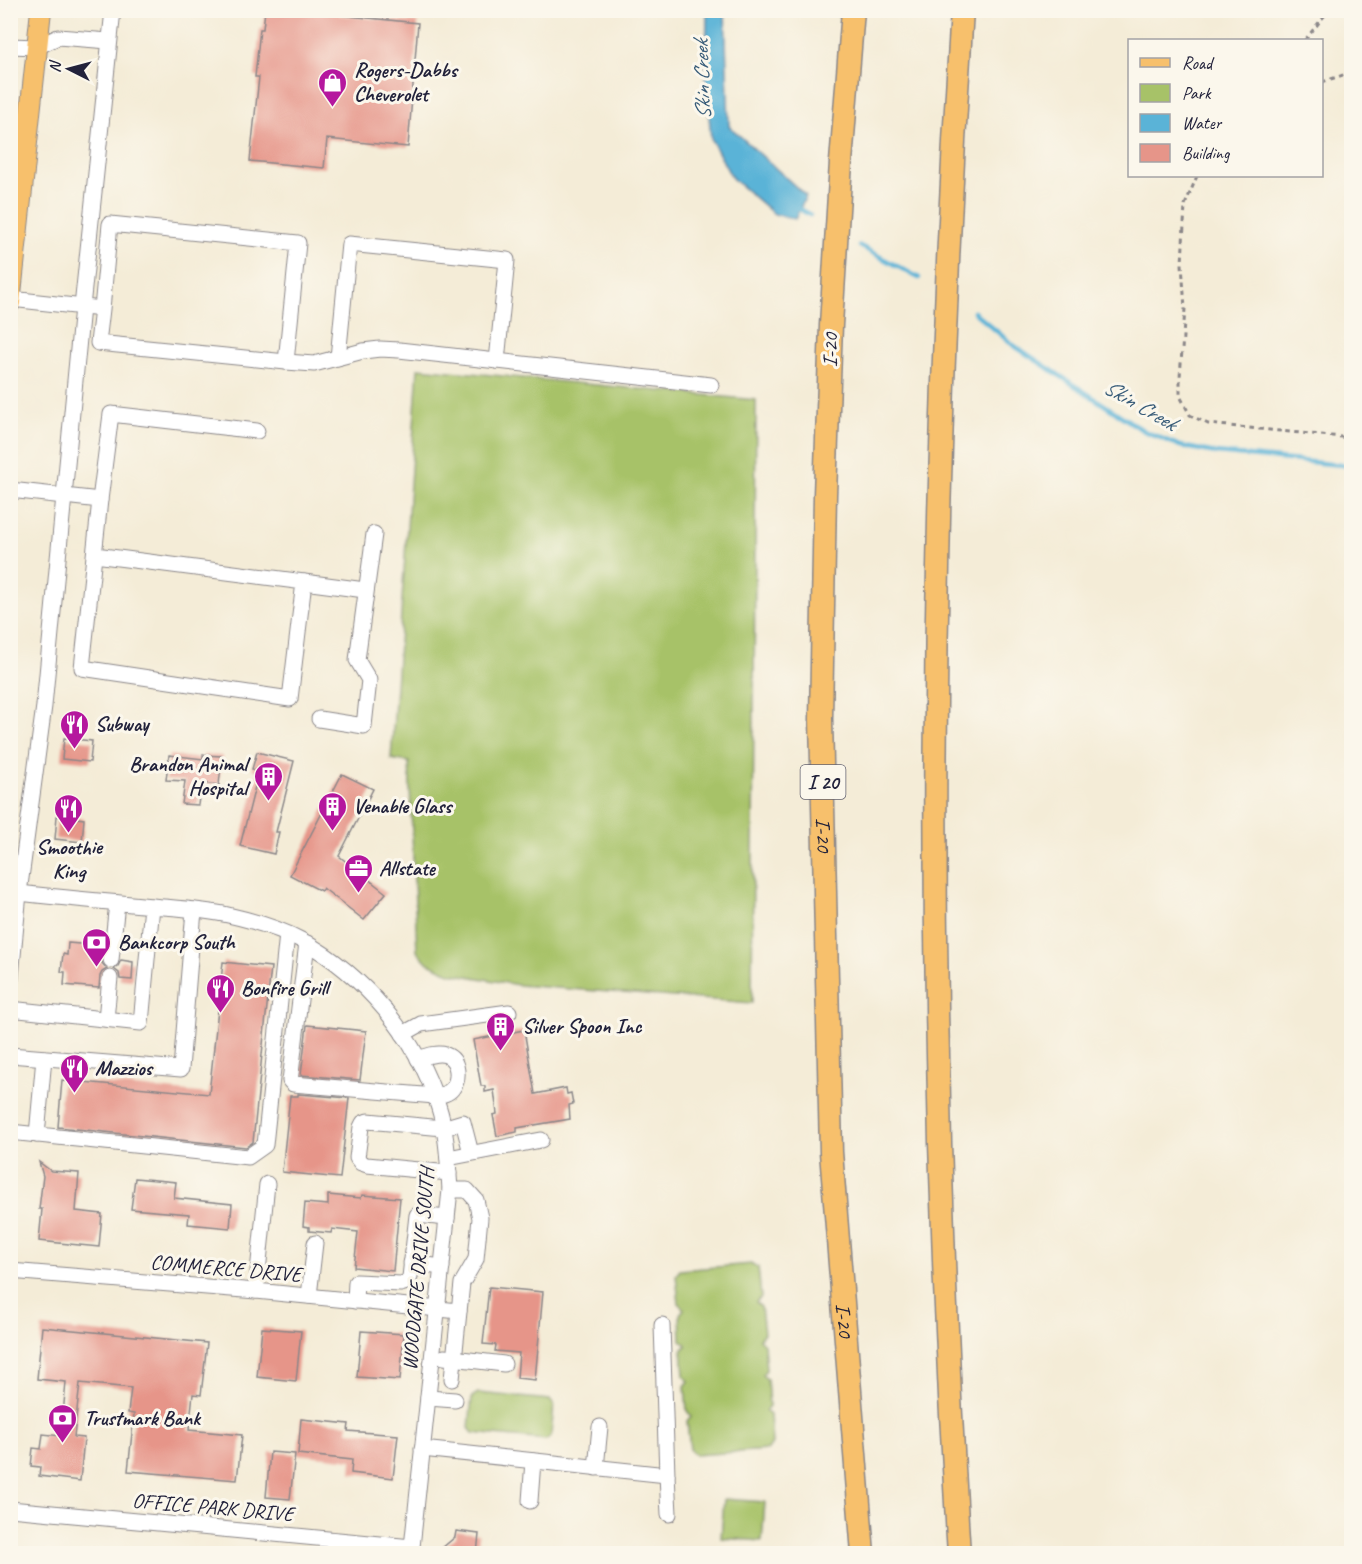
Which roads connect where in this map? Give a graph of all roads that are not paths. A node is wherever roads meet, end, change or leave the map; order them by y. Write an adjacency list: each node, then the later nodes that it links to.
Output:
1 (41, 10): 7 (main road)
2 (112, 10): 5 (street)
3 (853, 10): 75 (highway, I-20 / I 20)
4 (962, 10): 76 (highway)
5 (109, 41): 7 (street); 9 (street)
6 (10, 46): 7 (street)
7 (37, 47): 8 (main road)
8 (11, 301): 9 (street)
9 (82, 307): 10 (street); 17 (street)
10 (102, 309): 13 (street); 13 (street)
11 (338, 358): 12 (street); 12 (street); 13 (street)
12 (497, 361): 14 (street)
13 (286, 362)
14 (711, 385)
15 (257, 431): 18 (street)
16 (10, 490): 17 (street)
17 (64, 497): 18 (street); 24 (street)
18 (100, 500): 20 (street)
19 (374, 534): 22 (street)
20 (95, 555): 21 (street); 21 (street)
21 (304, 582): 22 (street)
22 (365, 590): 23 (street)
23 (319, 719)
24 (15, 893): 25 (street, WOODGATE DRIVE SOUTH); 32 (street)
25 (117, 903): 26 (street, WOODGATE DRIVE SOUTH); 30 (street)
26 (152, 906): 27 (street, WOODGATE DRIVE SOUTH); 35 (street)
27 (194, 910): 28 (street, WOODGATE DRIVE SOUTH); 38 (street)
28 (286, 934): 29 (street, WOODGATE DRIVE SOUTH); 43 (street)
29 (307, 943): 36 (street, WOODGATE DRIVE SOUTH); 40 (street)
30 (111, 960)
31 (110, 978): 35 (street)
32 (10, 987)
33 (10, 1009): 35 (street)
34 (509, 1012): 36 (street)
35 (106, 1019)
36 (403, 1034): 39 (street, WOODGATE DRIVE SOUTH)
37 (10, 1055): 38 (street)
38 (44, 1058): 43 (street)
39 (418, 1059): 40 (street, WOODGATE DRIVE SOUTH); 40 (street)
40 (435, 1096): 41 (street, WOODGATE DRIVE SOUTH)
41 (443, 1128): 45 (street); 46 (street, WOODGATE DRIVE SOUTH); 46 (street)
42 (10, 1132): 43 (street)
43 (37, 1135)
44 (541, 1140): 45 (street)
45 (471, 1153): 46 (street)
46 (449, 1166): 48 (street, WOODGATE DRIVE SOUTH)
47 (267, 1184): 54 (street)
48 (450, 1190): 49 (street, WOODGATE DRIVE SOUTH); 58 (street)
49 (447, 1218): 51 (street); 52 (street, WOODGATE DRIVE SOUTH)
50 (315, 1244): 55 (street)
51 (411, 1263): 52 (street); 56 (street)
52 (442, 1267): 57 (street, WOODGATE DRIVE SOUTH)
53 (10, 1271): 54 (street, COMMERCE DRIVE)
54 (256, 1291): 55 (street, COMMERCE DRIVE)
55 (309, 1296): 56 (street, COMMERCE DRIVE)
56 (355, 1301): 57 (street, COMMERCE DRIVE)
57 (437, 1309): 58 (street, COMMERCE DRIVE); 60 (street, WOODGATE DRIVE SOUTH)
58 (459, 1311): 61 (street)
59 (662, 1325): 70 (street)
60 (432, 1356): 61 (street); 64 (street, WOODGATE DRIVE SOUTH)
61 (454, 1358): 62 (street); 63 (street)
62 (504, 1364)
63 (452, 1379)
64 (428, 1398): 65 (street); 67 (street, WOODGATE DRIVE SOUTH)
65 (455, 1400)
66 (600, 1427): 69 (street)
67 (422, 1449): 68 (street); 74 (street, WOODGATE DRIVE SOUTH)
68 (533, 1461): 69 (street); 71 (street)
69 (596, 1468): 70 (street)
70 (667, 1475): 73 (street)
71 (530, 1501)
72 (10, 1509): 74 (street, OFFICE PARK DRIVE)
73 (669, 1514)
74 (412, 1547)
75 (863, 1554)
76 (959, 1554)

